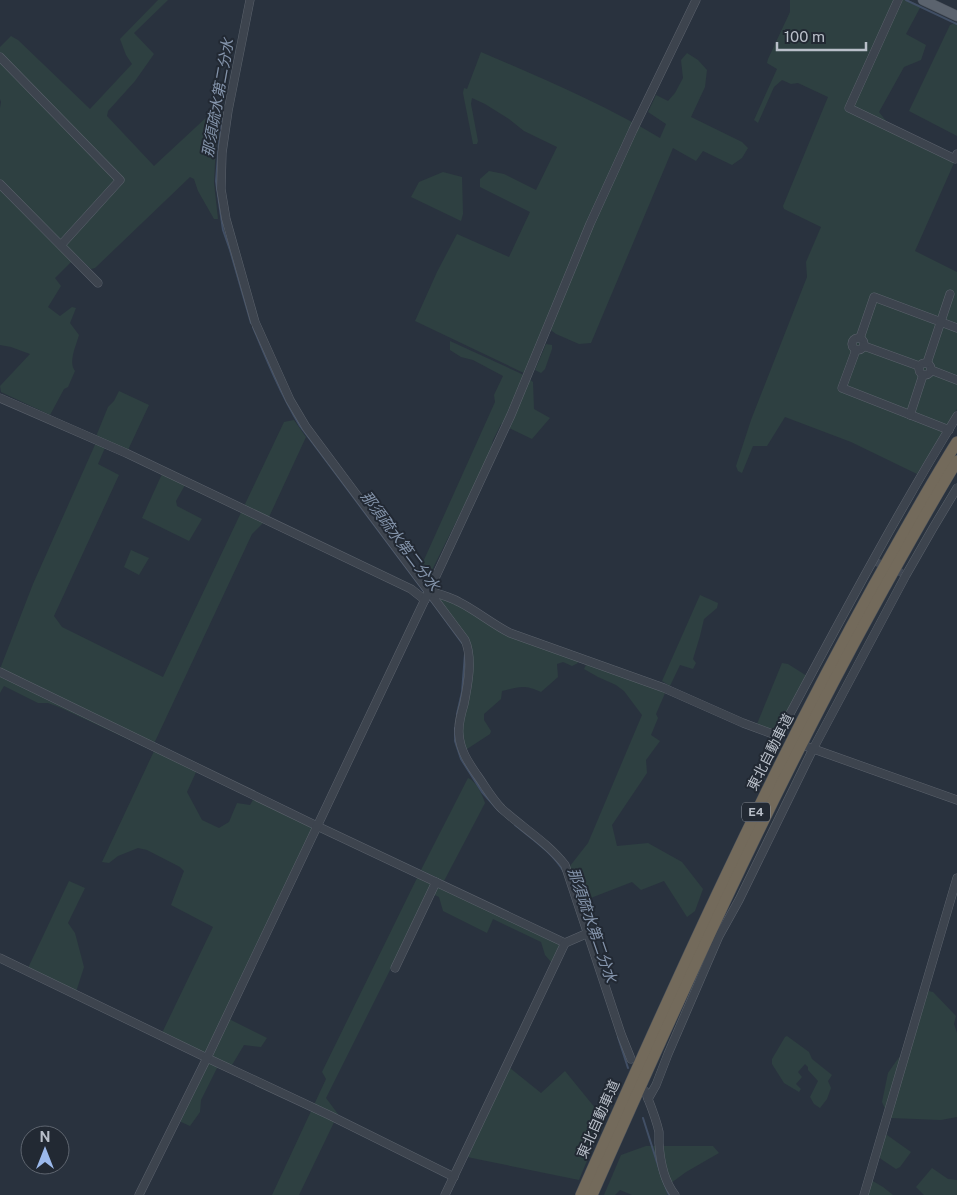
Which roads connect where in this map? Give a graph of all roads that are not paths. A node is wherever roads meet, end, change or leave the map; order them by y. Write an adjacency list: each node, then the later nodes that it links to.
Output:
1 (250, 0): 29 (street)
2 (696, 0): 29 (street)
3 (898, 0): 7 (street)
4 (922, 0): 5 (main road)
5 (957, 16)
6 (0, 57): 9 (street)
7 (957, 154)
8 (0, 184): 9 (street)
9 (61, 245): 10 (street)
10 (98, 283)
11 (950, 294): 12 (street)
12 (941, 322): 13 (street); 14 (street); 17 (street)
13 (957, 328)
14 (860, 338): 15 (street); 16 (street)
15 (864, 346): 16 (street); 18 (street)
16 (856, 350): 23 (street)
17 (927, 363): 18 (street); 19 (street)
18 (919, 366): 20 (street)
19 (931, 370): 20 (street); 21 (street)
20 (923, 375): 23 (street)
21 (957, 380)
22 (0, 398): 30 (street)
23 (910, 414): 25 (street)
24 (957, 416): 25 (street)
25 (948, 430): 29 (street)
26 (957, 442): 48 (highway, 東北自動車道 / E4)
27 (957, 461): 49 (highway, 東北自動車道 / E4)
28 (957, 488): 32 (street)
29 (429, 591): 30 (street); 37 (street)
30 (425, 600): 34 (street)
31 (0, 672): 34 (street)
32 (810, 748): 33 (street); 44 (street)
33 (957, 800)
34 (317, 826): 36 (street); 41 (street)
35 (957, 878): 51 (street)
36 (436, 882): 38 (street); 40 (street)
37 (588, 934): 38 (street); 42 (street)
38 (565, 944): 45 (street)
39 (0, 958): 41 (street)
40 (395, 968)
41 (207, 1058): 45 (street); 46 (street)
42 (631, 1059)
43 (645, 1091): 44 (street)
44 (648, 1099): 50 (street)
45 (454, 1177): 47 (street)
46 (139, 1195)
47 (445, 1195)
48 (581, 1195)
49 (592, 1195)
50 (675, 1195)
51 (864, 1195)

